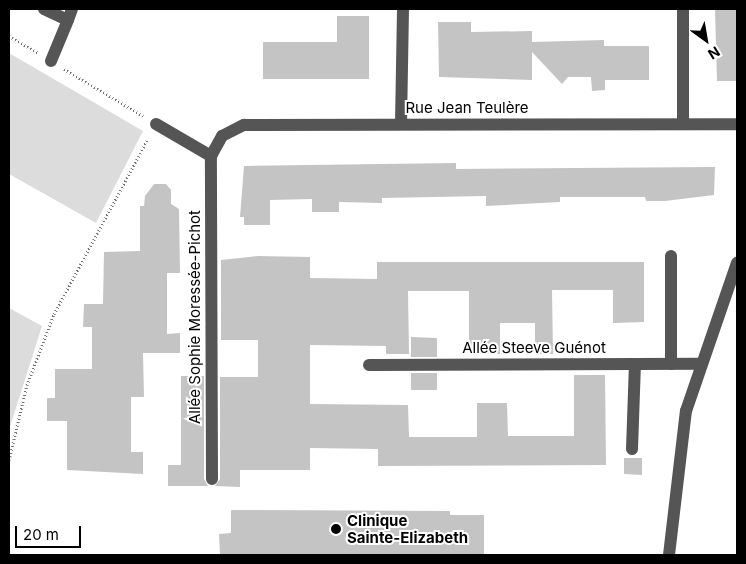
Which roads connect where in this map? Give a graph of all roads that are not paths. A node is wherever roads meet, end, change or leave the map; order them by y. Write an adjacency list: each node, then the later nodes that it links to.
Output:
1 (44, 9): 4 (street)
2 (403, 9): 7 (street)
3 (683, 9): 8 (street)
4 (70, 14): 5 (street)
5 (51, 61)
6 (156, 124): 10 (street)
7 (401, 124): 8 (street, Rue Jean Teulère); 10 (street, Rue Jean Teulère)
8 (683, 124): 9 (street, Rue Jean Teulère)
9 (737, 124)
10 (211, 156): 18 (street, Allée Sophie Moressée-Pichot)
11 (671, 256): 14 (street)
12 (737, 263): 15 (street)
13 (635, 364): 14 (street, Allée Steeve Guénot); 16 (street, Allée Steeve Guénot); 17 (street)
14 (670, 364): 15 (street, Allée Steeve Guénot)
15 (699, 364): 19 (street)
16 (369, 365)
17 (632, 449)
18 (212, 478)
19 (669, 555)

